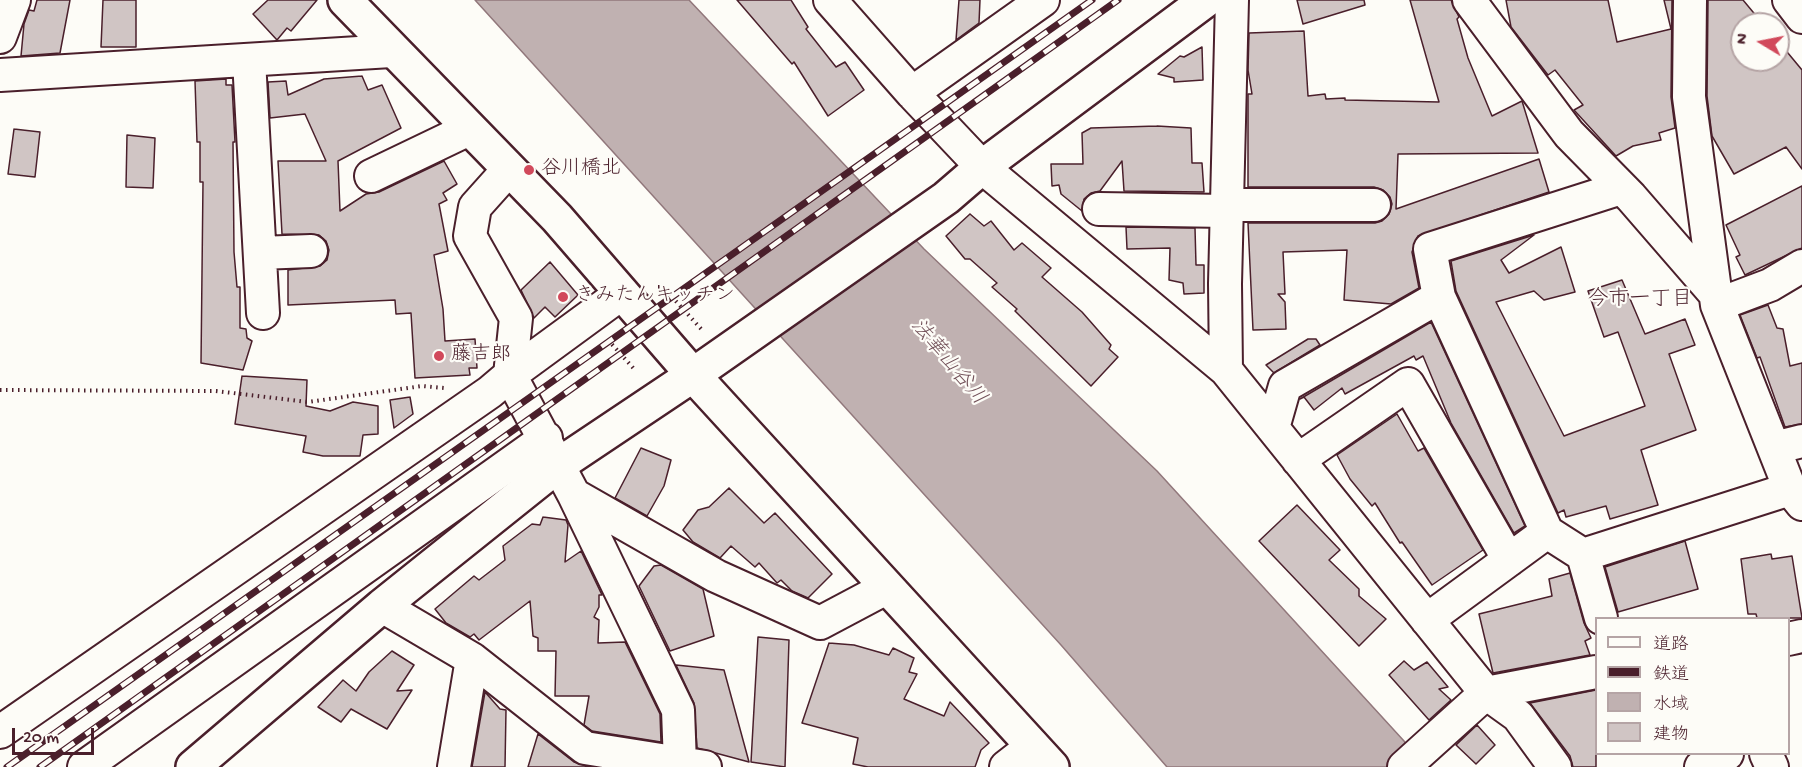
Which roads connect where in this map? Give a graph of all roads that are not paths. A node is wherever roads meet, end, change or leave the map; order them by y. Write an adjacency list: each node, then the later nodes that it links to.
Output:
1 (15, 0): 11 (street)
2 (345, 0): 12 (street)
3 (830, 0): 15 (street)
4 (1042, 0): 15 (street)
5 (1206, 0): 17 (street)
6 (1232, 0): 22 (street)
7 (1469, 0): 20 (street)
8 (1690, 0): 29 (street)
9 (1789, 0): 10 (street)
10 (1802, 17)
11 (0, 37)
12 (391, 51): 13 (street); 16 (street)
13 (249, 60): 14 (street); 25 (street)
14 (0, 75)
15 (912, 93): 17 (street)
16 (469, 129): 18 (street); 19 (street)
17 (981, 167): 31 (street); 32 (street)
18 (509, 169): 27 (street); 33 (street)
19 (371, 176)
20 (1621, 188): 28 (street); 29 (street)
21 (1374, 205): 22 (street)
22 (1227, 208): 23 (street); 31 (street)
23 (1099, 210)
24 (311, 251): 25 (street)
25 (260, 253): 30 (street)
26 (1802, 266): 29 (street)
27 (622, 293): 32 (street); 33 (street)
28 (1440, 297): 34 (street); 40 (street)
29 (1716, 300): 35 (street)
30 (263, 313)
31 (1226, 370): 34 (street)
32 (693, 375): 36 (street); 43 (street)
33 (500, 383): 36 (street); 50 (street)
34 (1273, 428): 37 (street)
35 (1788, 445): 39 (street)
36 (552, 452): 38 (street); 44 (street); 55 (street)
37 (1298, 460): 42 (street); 46 (street)
38 (574, 495): 43 (street); 54 (street)
39 (1796, 497): 41 (street)
40 (1547, 532): 41 (street); 42 (street)
41 (1583, 555): 45 (street)
42 (1509, 560): 46 (street)
43 (886, 588): 53 (street)
44 (382, 606): 47 (street); 56 (street)
45 (1600, 617)
46 (1427, 620): 49 (street)
47 (472, 660): 52 (street); 57 (street)
48 (1595, 672): 49 (street)
49 (1486, 693): 59 (street); 60 (street)
50 (0, 732)
51 (1723, 755): 61 (street)
52 (584, 757): 54 (street)
53 (1043, 757): 58 (street)
54 (693, 765)
55 (84, 767)
56 (193, 767)
57 (454, 767)
58 (1006, 767)
59 (1404, 767)
60 (1555, 767)
61 (1701, 767)

